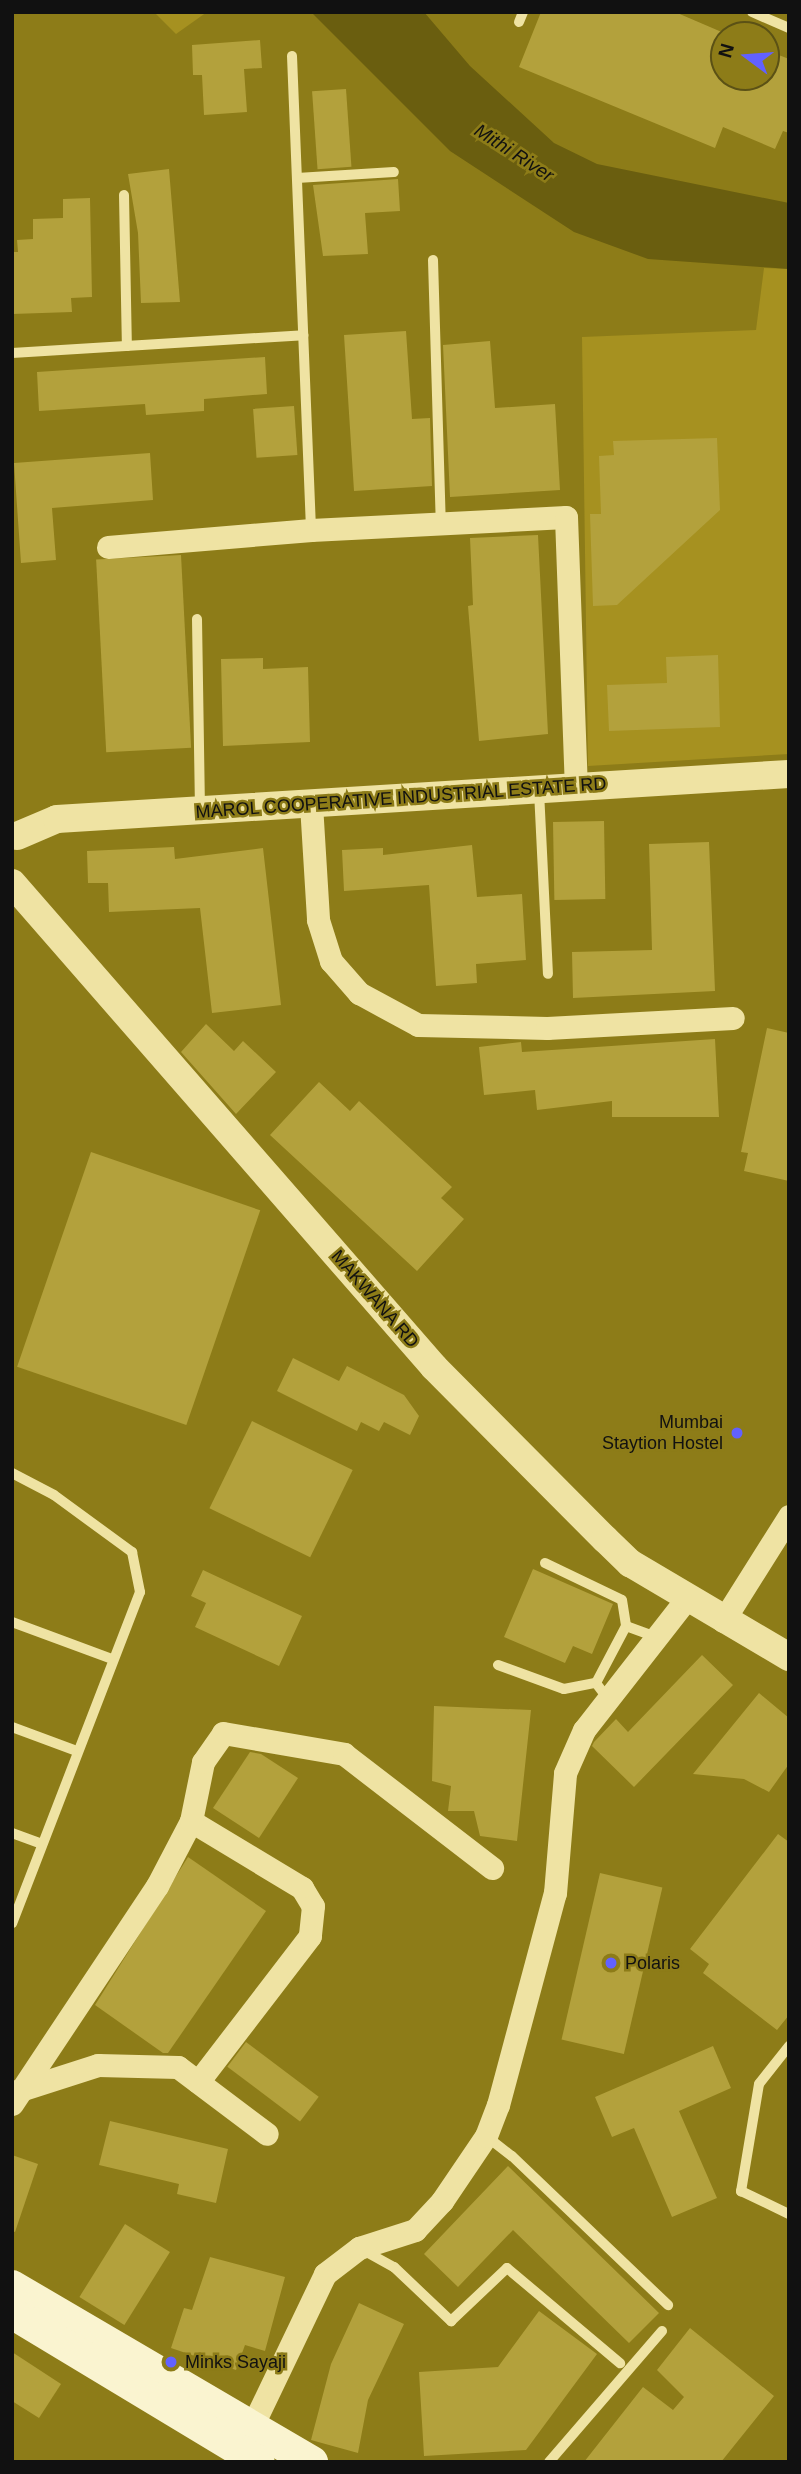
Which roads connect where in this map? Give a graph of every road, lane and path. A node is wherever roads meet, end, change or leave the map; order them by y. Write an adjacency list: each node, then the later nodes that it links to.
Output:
1 (752, 12): 2 (lane)
2 (789, 28)
3 (292, 56): 5 (lane)
4 (394, 172): 5 (lane)
5 (297, 178): 8 (lane)
6 (124, 195): 9 (lane)
7 (433, 260): 11 (lane)
8 (303, 335): 9 (lane); 12 (lane)
9 (127, 346): 10 (lane)
10 (12, 353)
11 (441, 523): 12 (street); 16 (street)
12 (311, 530): 13 (street)
13 (108, 547)
14 (197, 619): 19 (lane)
15 (789, 774): 16 (street, MAROL COOPERATIVE INDUSTRIAL ESTATE RD)
16 (576, 787): 17 (street, MAROL COOPERATIVE INDUSTRIAL ESTATE RD)
17 (539, 789): 18 (street, MAROL COOPERATIVE INDUSTRIAL ESTATE RD); 23 (lane)
18 (311, 804): 19 (street, MAROL COOPERATIVE INDUSTRIAL ESTATE RD); 24 (street)
19 (200, 811): 20 (street, MAROL COOPERATIVE INDUSTRIAL ESTATE RD)
20 (15, 832): 21 (street)
21 (12, 869)
22 (12, 883): 28 (street, MAKWANA RD)
23 (548, 974)
24 (733, 1018)
25 (12, 1473): 34 (lane)
26 (789, 1516): 29 (street)
27 (545, 1563): 31 (lane)
28 (687, 1598): 29 (street, MAKWANA RD); 32 (street)
29 (723, 1620): 33 (street, MAKWANA RD)
30 (12, 1622): 34 (lane)
31 (626, 1626): 32 (lane); 36 (lane)
32 (656, 1637): 36 (street)
33 (789, 1657)
34 (112, 1659): 38 (lane)
35 (498, 1665): 36 (lane)
36 (602, 1691): 48 (street)
37 (12, 1727): 38 (lane)
38 (77, 1751): 41 (lane)
39 (191, 1821): 42 (street); 45 (street); 46 (street)
40 (12, 1833): 41 (lane)
41 (42, 1844): 43 (lane)
42 (492, 1868)
43 (12, 1923)
44 (789, 2046): 49 (lane)
45 (198, 2082): 46 (street); 47 (street)
46 (15, 2096)
47 (267, 2134)
48 (486, 2136): 50 (street); 52 (lane)
49 (789, 2214)
50 (359, 2248): 55 (lane); 56 (street)
51 (12, 2286): 56 (main road)
52 (668, 2305)
53 (12, 2313): 56 (main road)
54 (662, 2331): 58 (lane)
55 (620, 2363)
56 (250, 2446): 57 (main road)
57 (312, 2462)
58 (549, 2462)

